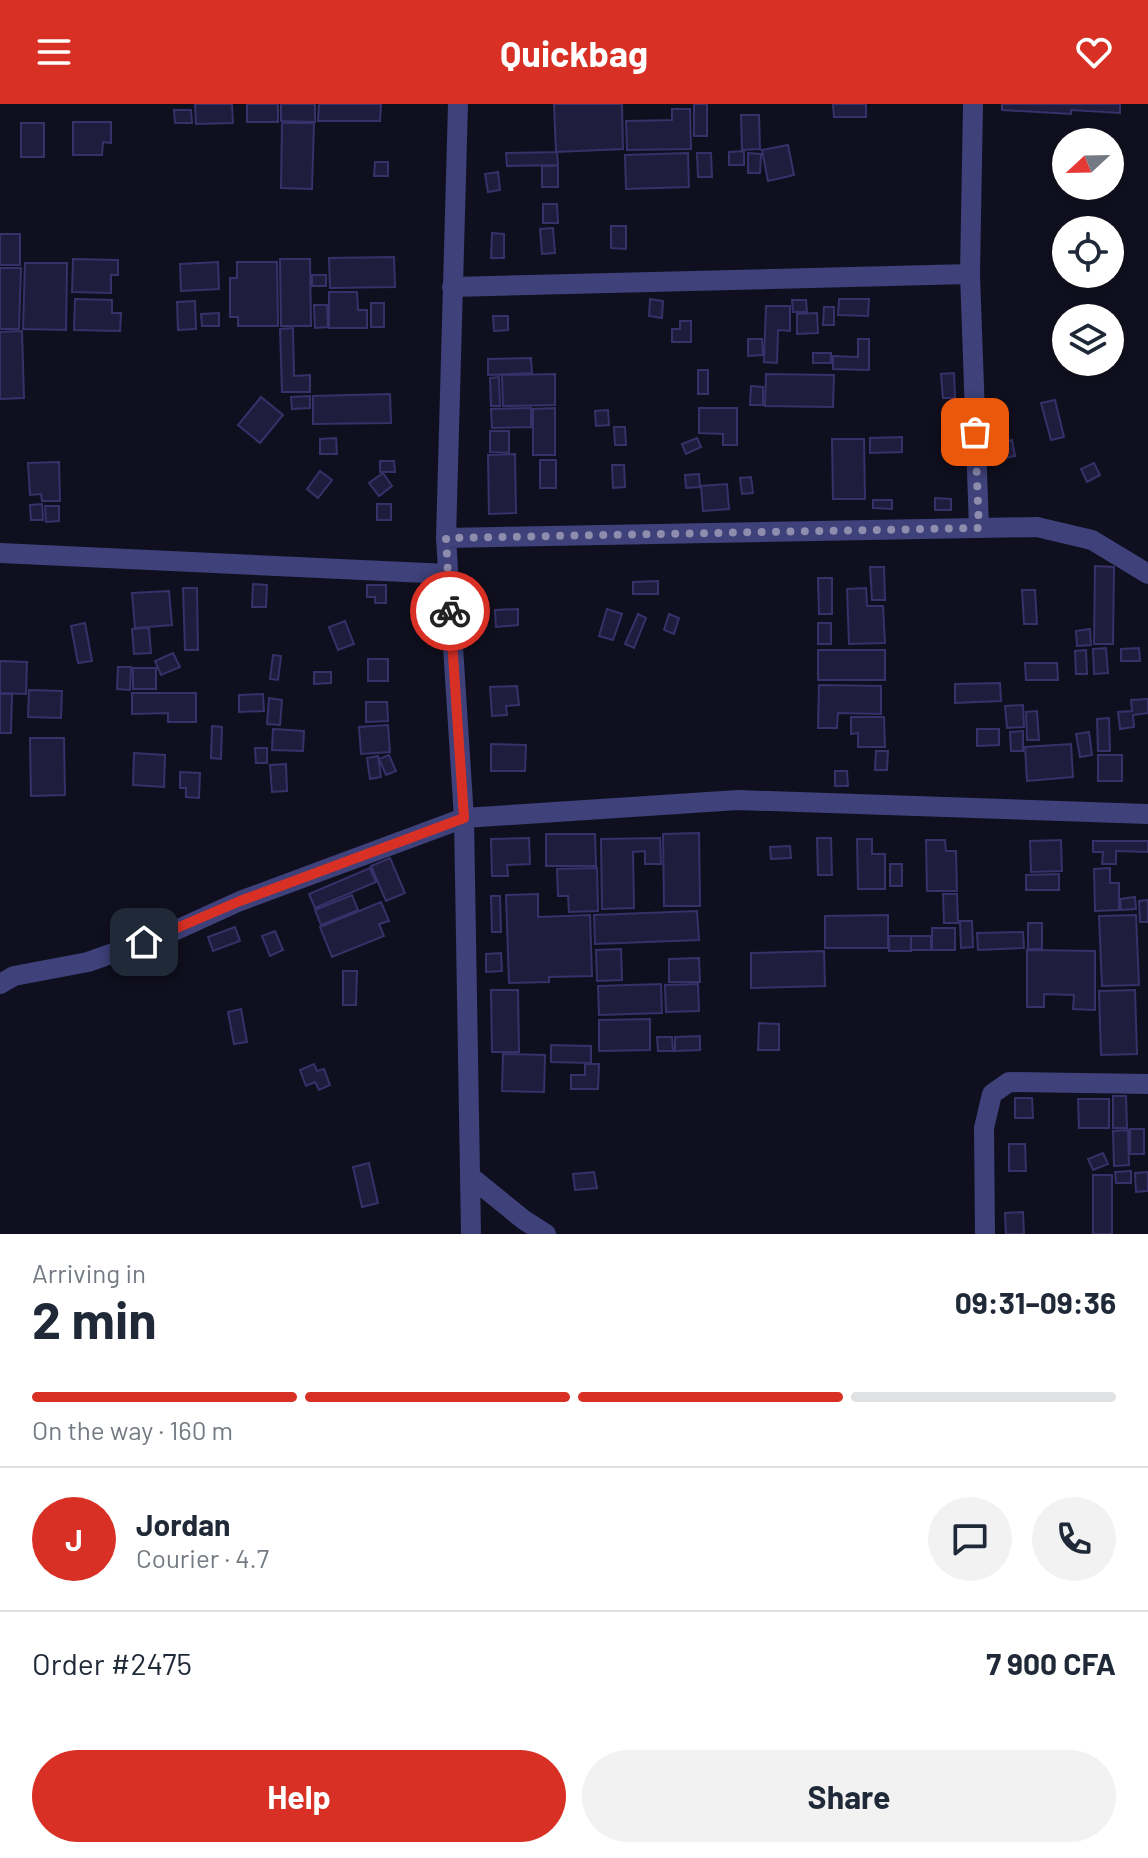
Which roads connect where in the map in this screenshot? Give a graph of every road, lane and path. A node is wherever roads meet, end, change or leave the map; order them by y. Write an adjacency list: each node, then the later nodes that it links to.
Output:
1 (458, 104): 4 (street)
2 (973, 104): 3 (street)
3 (970, 274): 4 (street); 5 (street)
4 (452, 287): 6 (street)
5 (979, 528): 6 (street); 9 (street)
6 (446, 538): 8 (street)
7 (0, 553): 8 (street)
8 (448, 574): 11 (street)
9 (1148, 574)
10 (1148, 814): 11 (street)
11 (464, 818): 12 (street); 14 (street)
12 (0, 984)
13 (1148, 1084): 17 (street)
14 (471, 1177): 15 (street); 16 (street)
15 (471, 1234)
16 (546, 1234)
17 (985, 1234)

